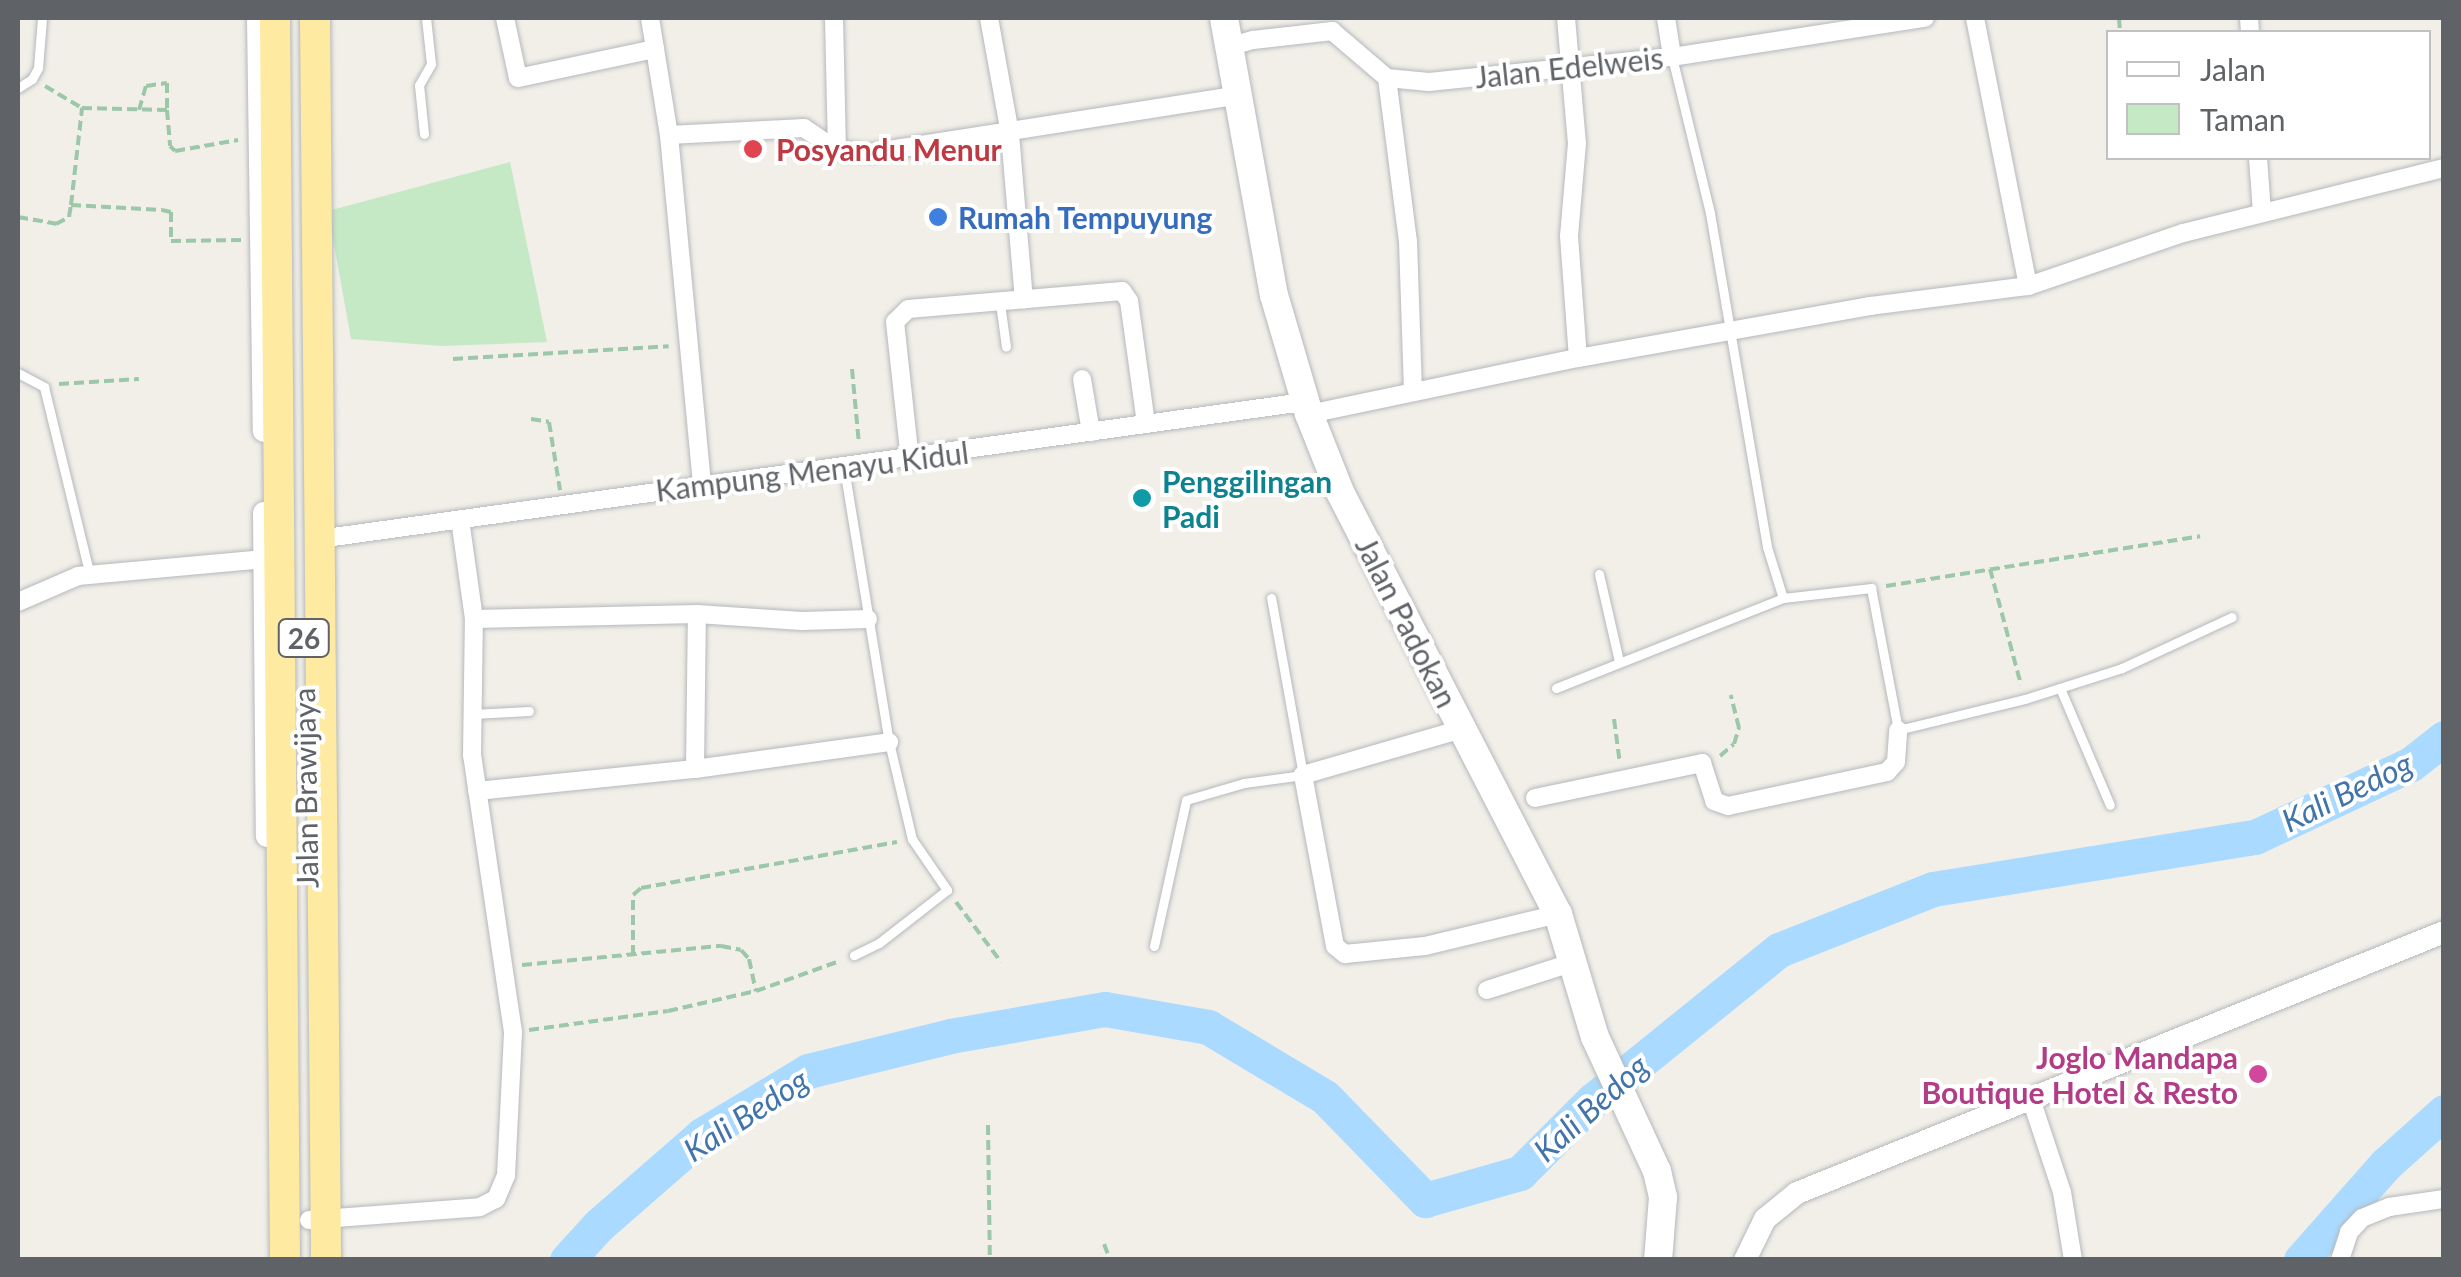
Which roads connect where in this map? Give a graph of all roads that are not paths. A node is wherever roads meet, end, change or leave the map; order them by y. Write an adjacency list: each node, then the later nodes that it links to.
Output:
1 (42, 18): 20 (lane)
2 (258, 18): 46 (street)
3 (275, 18): 80 (highway, Jalan Brawijaya / 26)
4 (313, 18): 45 (highway); 51 (highway, 26)
5 (426, 18): 22 (lane)
6 (505, 18): 16 (street)
7 (650, 18): 16 (street)
8 (834, 18): 25 (street)
9 (989, 18): 23 (street)
10 (1224, 18): 15 (main road, Jalan Padokan)
11 (1566, 18): 18 (street)
12 (1666, 18): 17 (street)
13 (1925, 18): 17 (street, Jalan Edelweis)
14 (1975, 18): 29 (street)
15 (1228, 48): 19 (street); 21 (main road, Jalan Padokan)
16 (655, 49): 24 (street)
17 (1672, 57): 18 (street, Jalan Edelweis); 32 (lane)
18 (1570, 67): 19 (street, Jalan Edelweis); 34 (street)
19 (1387, 78): 37 (street)
20 (18, 88)
21 (1236, 96): 23 (street); 38 (main road, Jalan Padokan)
22 (424, 134)
23 (1010, 134): 25 (street); 30 (street)
24 (669, 135): 25 (street); 43 (street)
25 (837, 150)
26 (2258, 160): 28 (street)
27 (2444, 168): 28 (street, Kampung Menayu Kidul)
28 (2262, 212): 29 (street, Kampung Menayu Kidul)
29 (2028, 286): 32 (street, Kampung Menayu Kidul)
30 (1024, 299): 31 (street); 39 (street)
31 (1000, 302): 33 (lane); 41 (street)
32 (1734, 332): 34 (street, Kampung Menayu Kidul); 50 (lane)
33 (1006, 348)
34 (1578, 358): 37 (street, Kampung Menayu Kidul)
35 (18, 373): 48 (lane)
36 (1082, 379): 40 (street)
37 (1414, 392): 38 (street, Kampung Menayu Kidul)
38 (1306, 408): 39 (street, Kampung Menayu Kidul); 62 (main road, Jalan Padokan)
39 (1146, 423): 40 (street, Kampung Menayu Kidul)
40 (1091, 432): 41 (street, Kampung Menayu Kidul)
41 (910, 460): 42 (street, Kampung Menayu Kidul)
42 (853, 466): 43 (street, Kampung Menayu Kidul); 56 (lane)
43 (702, 483): 44 (street, Kampung Menayu Kidul)
44 (460, 520): 45 (street, Kampung Menayu Kidul); 55 (street)
45 (319, 540): 51 (highway)
46 (264, 559): 48 (street); 79 (street)
47 (1598, 574): 57 (lane)
48 (90, 575): 52 (street)
49 (1271, 598): 66 (lane)
50 (1783, 598): 57 (lane); 63 (lane)
51 (310, 601): 78 (highway)
52 (18, 602)
53 (697, 614): 55 (street); 56 (street); 65 (street)
54 (2232, 617): 59 (lane)
55 (474, 619): 61 (street)
56 (868, 619): 64 (lane)
57 (1618, 661): 58 (lane)
58 (1556, 688)
59 (2060, 688): 63 (lane); 69 (lane)
60 (529, 711): 61 (lane)
61 (473, 714): 67 (street)
62 (1462, 730): 66 (street); 70 (main road, Jalan Padokan)
63 (1898, 730): 68 (street)
64 (889, 742): 65 (street); 73 (lane)
65 (695, 769): 67 (street)
66 (1303, 776): 70 (street); 72 (lane)
67 (477, 791): 78 (street)
68 (1535, 798)
69 (2110, 804)
70 (1558, 914): 74 (main road, Jalan Padokan)
71 (2444, 932): 76 (street)
72 (1154, 946)
73 (854, 954)
74 (1574, 962): 75 (street); 83 (main road, Jalan Padokan)
75 (1487, 990)
76 (2030, 1099): 84 (street); 85 (street)
77 (2444, 1199): 86 (street)
78 (317, 1219): 81 (highway); 82 (highway)
79 (270, 1260)
80 (285, 1260)
81 (309, 1260)
82 (326, 1260)
83 (1658, 1260)
84 (1745, 1260)
85 (2073, 1260)
86 (2340, 1260)

